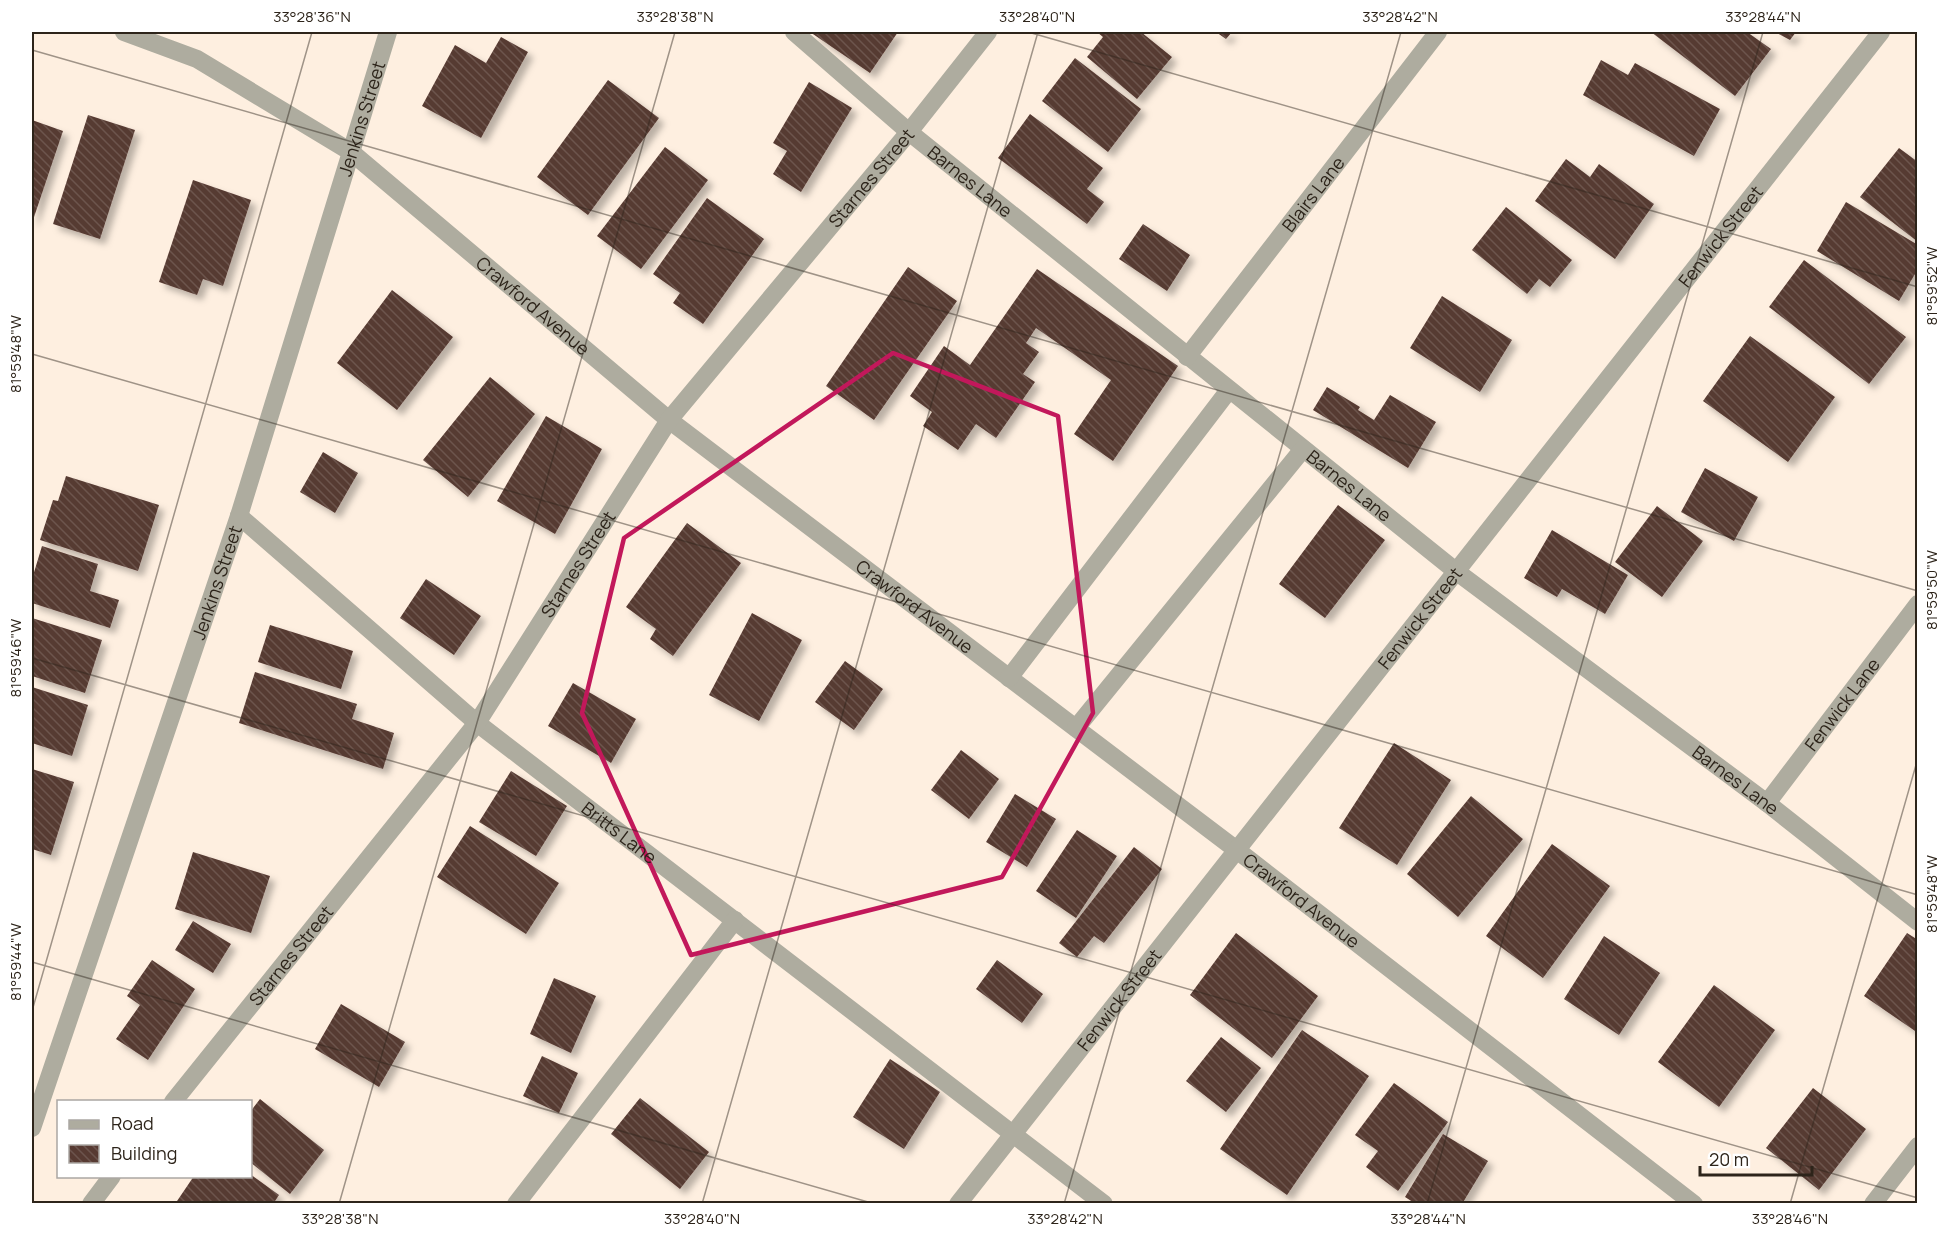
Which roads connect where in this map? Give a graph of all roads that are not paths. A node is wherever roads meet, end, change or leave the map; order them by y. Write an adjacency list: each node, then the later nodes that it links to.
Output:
1 (124, 32): 8 (street, Crawford Avenue)
2 (388, 32): 8 (street, Jenkins Street)
3 (794, 32): 7 (street, Barnes Lane)
4 (988, 32): 7 (street, Starnes Street)
5 (1438, 32): 9 (street, Blairs Lane)
6 (1881, 32): 14 (street, Fenwick Street)
7 (909, 132): 9 (street, Barnes Lane); 11 (street, Starnes Street)
8 (351, 152): 11 (street, Crawford Avenue); 13 (street, Jenkins Street)
9 (1187, 357): 10 (street, Barnes Lane)
10 (1229, 390): 12 (street, Barnes Lane); 16 (street)
11 (669, 420): 16 (street, Crawford Avenue); 17 (street, Starnes Street)
12 (1303, 449): 14 (street, Barnes Lane); 18 (street)
13 (239, 516): 17 (street, Britts Lane); 24 (street, Jenkins Street)
14 (1457, 572): 19 (street, Barnes Lane); 20 (street, Fenwick Street)
15 (1917, 604): 19 (street, Fenwick Lane)
16 (1009, 678): 18 (street, Crawford Avenue)
17 (477, 723): 21 (street, Britts Lane); 23 (street, Starnes Street)
18 (1076, 728): 20 (street, Crawford Avenue)
19 (1767, 803): 22 (street, Barnes Lane)
20 (1238, 851): 25 (street, Fenwick Street); 32 (street, Crawford Avenue)
21 (735, 920): 25 (street, Britts Lane); 29 (street)
22 (1917, 922)
23 (174, 1100)
24 (32, 1128)
25 (1012, 1134): 30 (street, Fenwick Street); 31 (street)
26 (1917, 1146): 33 (street)
27 (110, 1178): 28 (street)
28 (91, 1203)
29 (516, 1203)
30 (958, 1203)
31 (1104, 1203)
32 (1694, 1203)
33 (1873, 1203)

